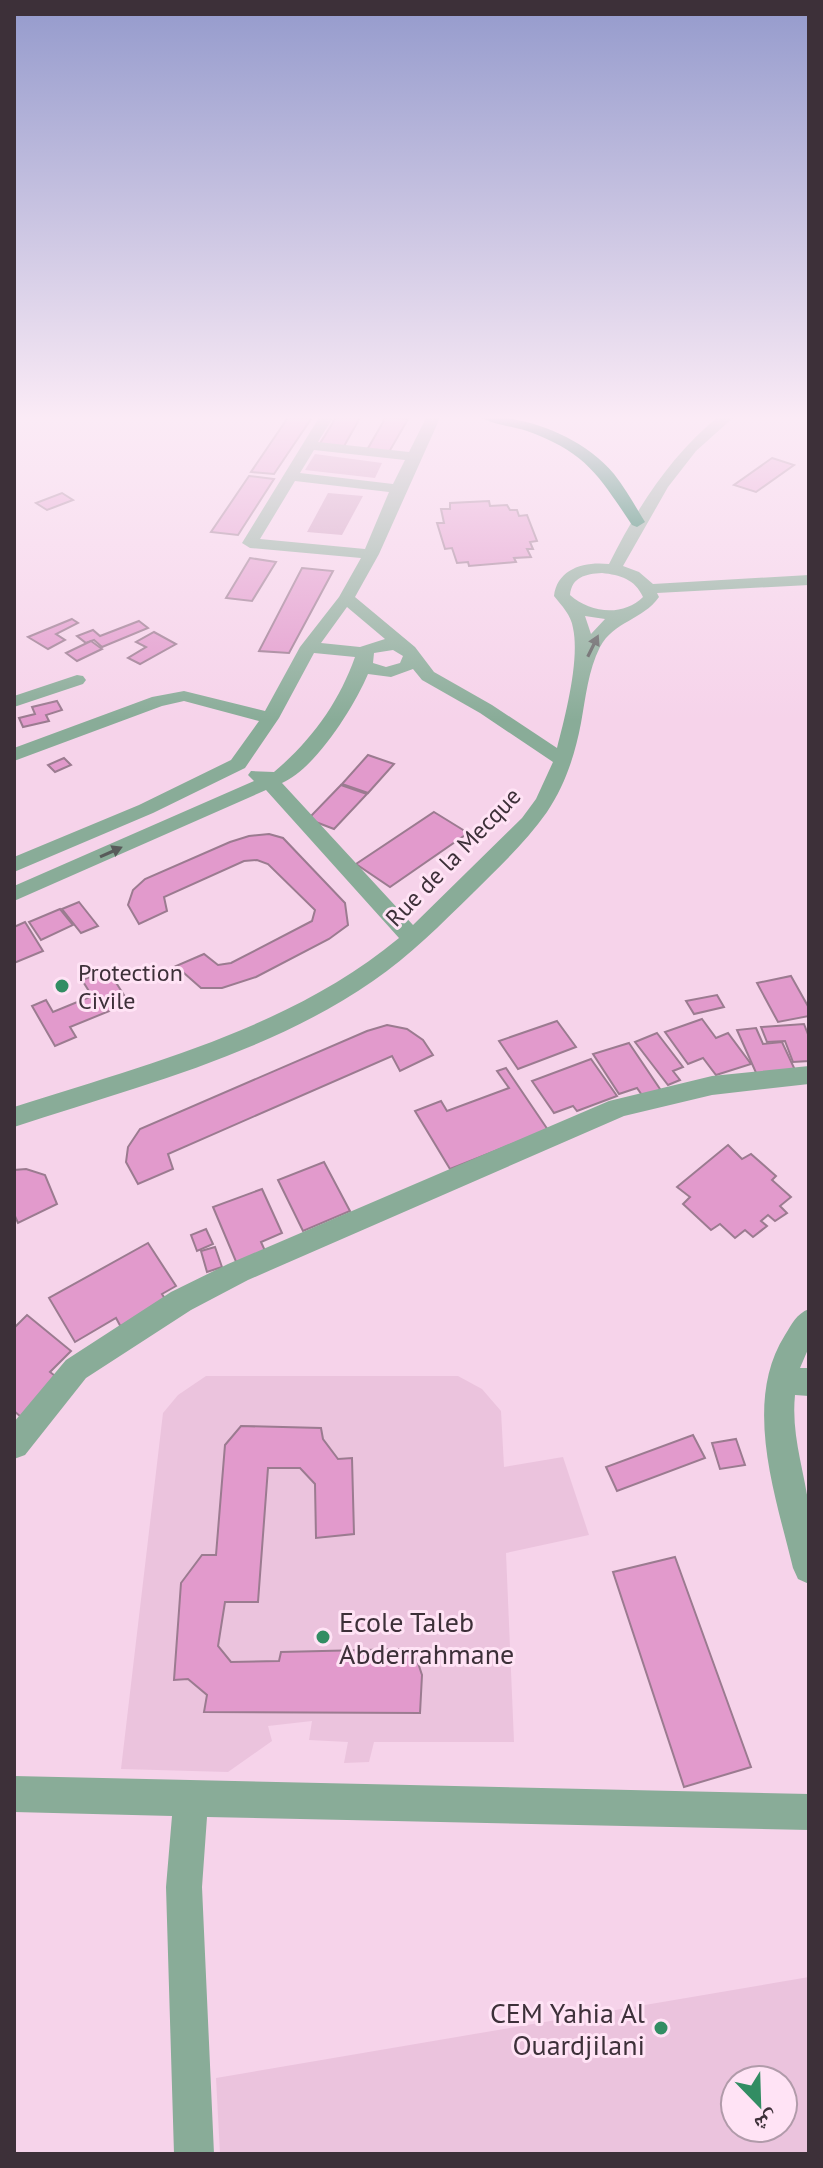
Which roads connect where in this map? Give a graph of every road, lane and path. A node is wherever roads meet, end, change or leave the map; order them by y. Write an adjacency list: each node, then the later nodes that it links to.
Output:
1 (266, 517): 6 (street)
2 (386, 517): 6 (street)
3 (634, 517): 5 (highway)
4 (640, 517): 5 (street)
5 (637, 522): 7 (street)
6 (371, 554): 10 (street)
7 (614, 569): 9 (street); 11 (street)
8 (809, 580): 9 (street)
9 (650, 589): 12 (street)
10 (346, 598): 13 (street); 14 (street)
11 (569, 604): 12 (street); 17 (street)
12 (626, 614): 17 (street, one-way to 12)
13 (309, 647): 15 (street); 22 (street)
14 (408, 652): 15 (street); 16 (street); 18 (street)
15 (362, 657): 16 (street); 20 (street)
16 (388, 672): 18 (street); 20 (street)
17 (580, 672): 24 (street, Rue de la Mecque)
18 (428, 676): 24 (street)
19 (77, 680): 21 (street)
20 (357, 684): 26 (street)
21 (14, 702)
22 (270, 718): 23 (street); 25 (street)
23 (14, 755)
24 (562, 760): 31 (street, Rue de la Mecque)
25 (238, 764): 26 (street); 27 (street)
26 (270, 782): 29 (street, one-way to 26); 31 (street)
27 (52, 847): 28 (street); 29 (street)
28 (14, 865)
29 (69, 870): 30 (street)
30 (14, 894)
31 (413, 939): 33 (street, Rue de la Mecque)
32 (809, 1075): 36 (street)
33 (14, 1117)
34 (809, 1322): 35 (street)
35 (796, 1382): 37 (street)
36 (14, 1445)
37 (809, 1568)
38 (14, 1794): 39 (street)
39 (191, 1797): 40 (street); 41 (street)
40 (809, 1812)
41 (194, 2154)

